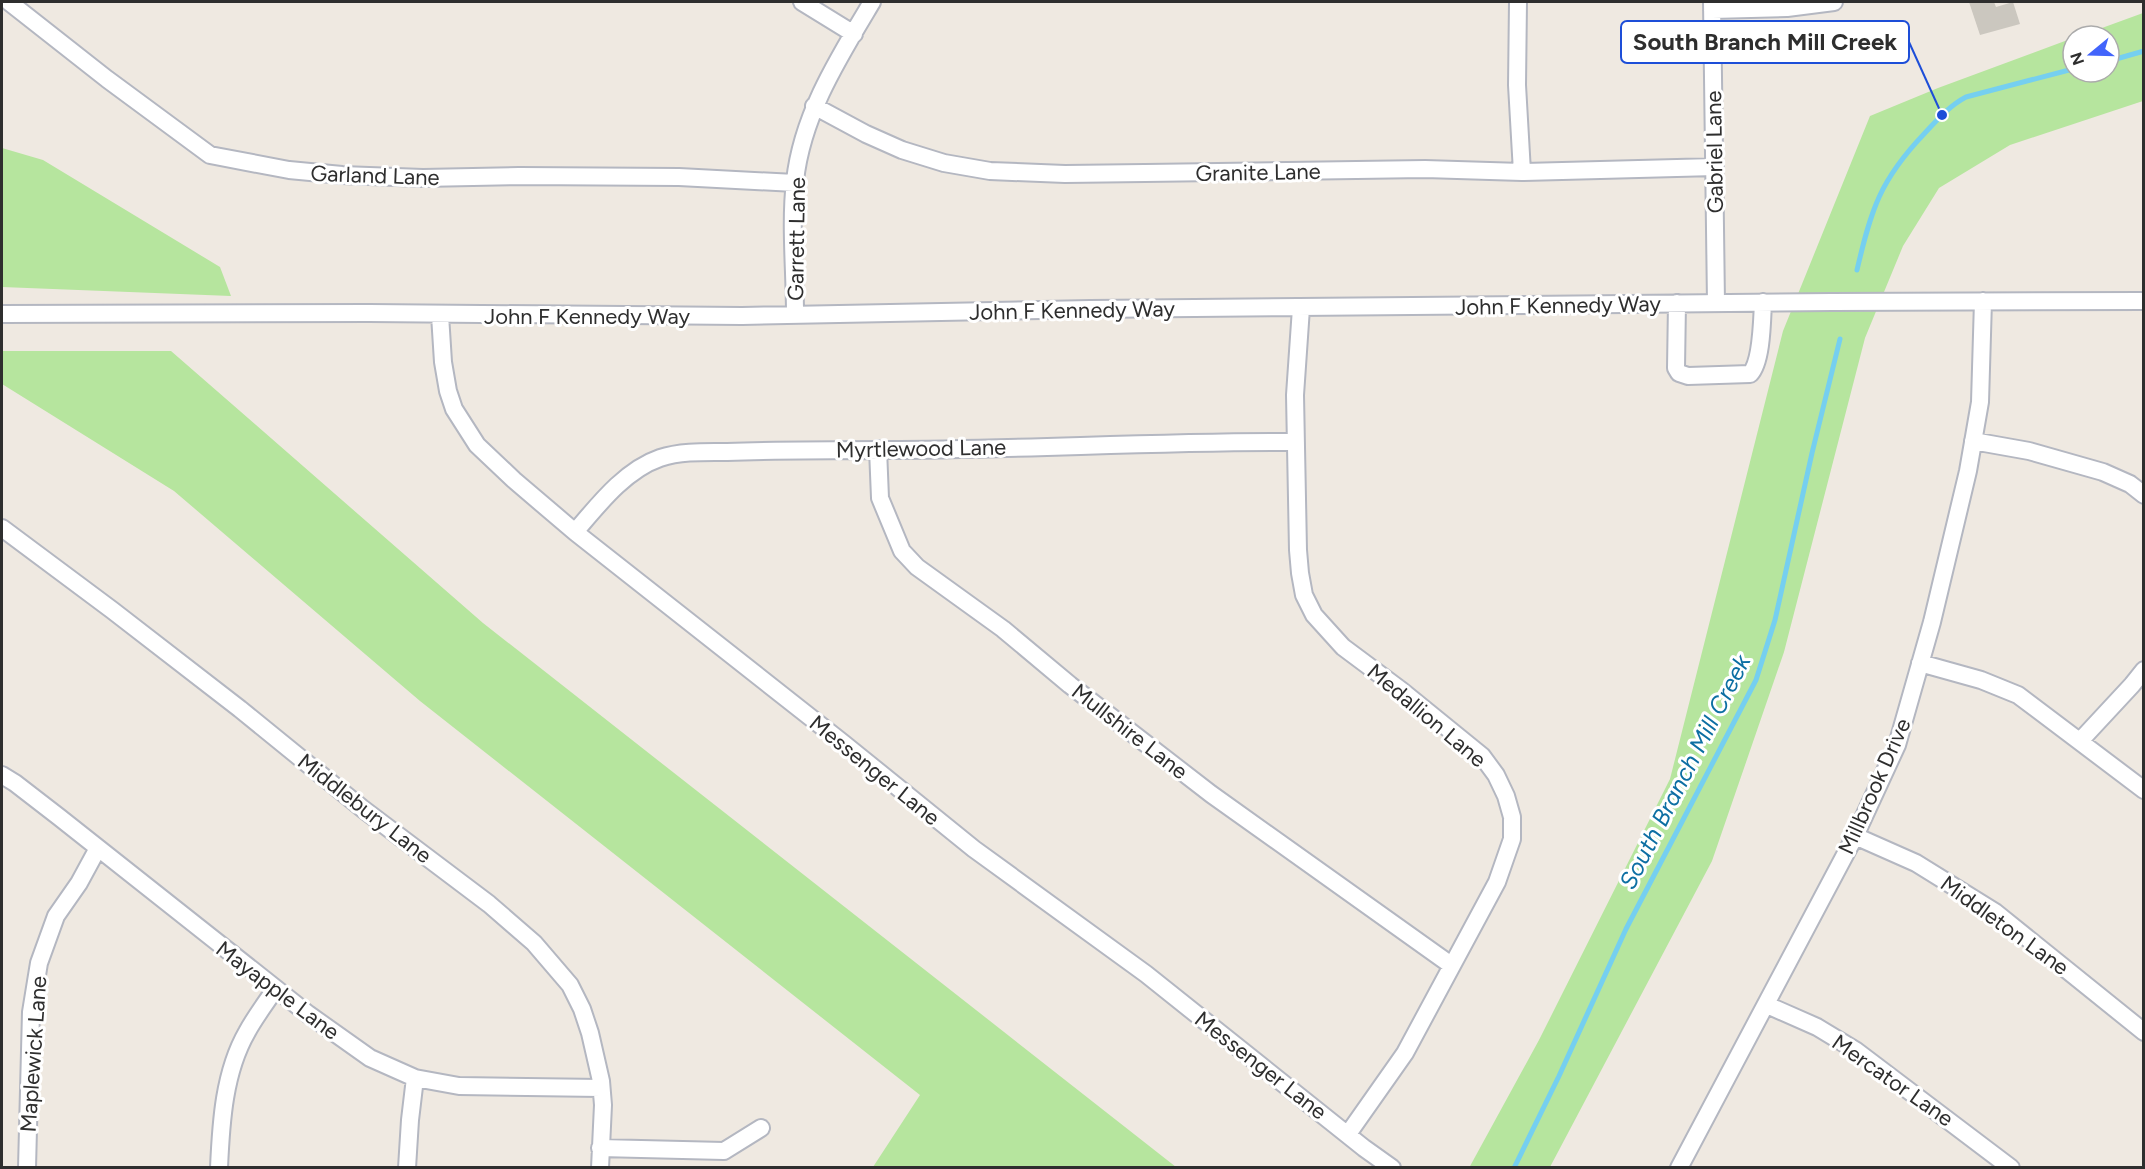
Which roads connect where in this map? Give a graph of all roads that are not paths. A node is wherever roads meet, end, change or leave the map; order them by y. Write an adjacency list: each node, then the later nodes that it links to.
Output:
1 (9, 2): 11 (street, Garland Lane)
2 (802, 2): 7 (street)
3 (872, 2): 7 (street, Garrett Lane)
4 (1518, 2): 10 (street)
5 (1834, 2): 6 (street)
6 (1712, 6): 9 (street, Gabriel Lane)
7 (854, 34): 8 (street, Garrett Lane)
8 (814, 106): 10 (street, Granite Lane); 11 (street, Garrett Lane)
9 (1714, 167): 10 (street, Granite Lane); 16 (street, Gabriel Lane)
10 (1522, 172)
11 (795, 183): 19 (street, Garrett Lane)
12 (1983, 301): 13 (street, John F Kennedy Way); 14 (street, John F Kennedy Way); 21 (street, Millbrook Drive)
13 (2144, 301)
14 (1763, 302): 15 (street); 16 (street, John F Kennedy Way)
15 (1677, 303): 16 (street, John F Kennedy Way); 17 (street, John F Kennedy Way)
16 (1716, 303)
17 (1301, 308): 19 (street, John F Kennedy Way); 22 (street, Medallion Lane)
18 (2, 314): 20 (street, John F Kennedy Way)
19 (795, 314): 20 (street, John F Kennedy Way)
20 (440, 315): 26 (street, Messenger Lane)
21 (1973, 441): 24 (street); 27 (street, Millbrook Drive)
22 (1296, 442): 23 (street, Myrtlewood Lane); 34 (street, Medallion Lane)
23 (878, 449): 26 (street, Myrtlewood Lane); 34 (street, Mullshire Lane)
24 (2144, 495)
25 (2, 528): 39 (street, Middlebury Lane)
26 (575, 532): 41 (street, Messenger Lane)
27 (1920, 663): 29 (street); 32 (street, Millbrook Drive)
28 (2144, 670): 29 (street)
29 (2080, 741): 31 (street)
30 (2, 775): 33 (street, Mayapple Lane)
31 (2144, 790)
32 (1855, 836): 36 (street, Millbrook Drive); 37 (street, Middleton Lane)
33 (98, 848): 35 (street, Mayapple Lane); 43 (street, Maplewick Lane)
34 (1451, 965): 41 (street, Medallion Lane)
35 (275, 989): 38 (street, Mayapple Lane); 44 (street)
36 (1767, 1005): 48 (street, Millbrook Drive); 49 (street, Mercator Lane)
37 (2144, 1032)
38 (415, 1078): 39 (street, Mayapple Lane); 45 (street)
39 (601, 1088): 42 (street, Middlebury Lane)
40 (761, 1128): 42 (street)
41 (1348, 1134): 47 (street, Messenger Lane)
42 (600, 1148): 46 (street, Middlebury Lane)
43 (27, 1167)
44 (219, 1167)
45 (407, 1167)
46 (600, 1167)
47 (1392, 1167)
48 (1679, 1167)
49 (2011, 1167)

